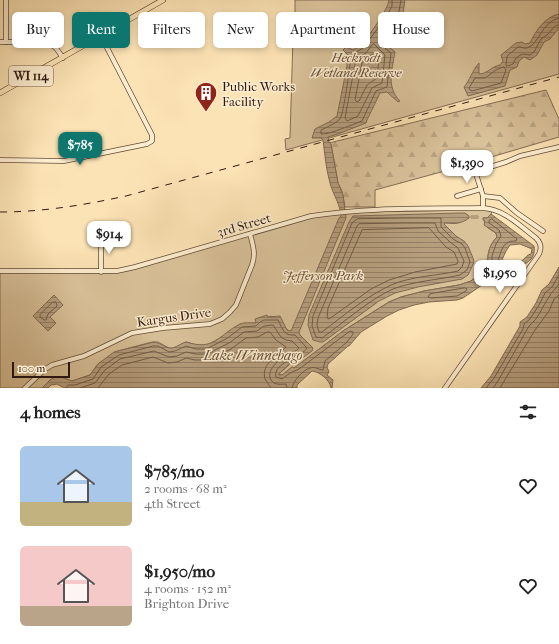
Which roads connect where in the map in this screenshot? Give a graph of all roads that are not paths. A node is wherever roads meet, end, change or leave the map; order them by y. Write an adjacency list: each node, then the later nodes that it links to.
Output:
1 (6, 0): 5 (street)
2 (163, 0): 3 (main road, WI 114)
3 (130, 19)
4 (0, 42): 5 (street)
5 (6, 42): 8 (street)
6 (80, 48): 8 (main road, WI 114)
7 (107, 48): 11 (street)
8 (63, 58): 9 (main road, WI 114)
9 (0, 93)
10 (559, 147): 12 (street)
11 (0, 160)
12 (481, 189): 13 (street); 14 (street)
13 (457, 196)
14 (483, 196): 15 (street); 16 (street)
15 (483, 208): 17 (street, 3rd Street); 22 (street, 3rd Street)
16 (543, 231)
17 (250, 234): 20 (street, 3rd Street); 21 (street, Kargus Drive)
18 (101, 238): 20 (street)
19 (0, 271): 20 (street, 3rd Street)
20 (101, 272)
21 (25, 388)
22 (445, 388)

